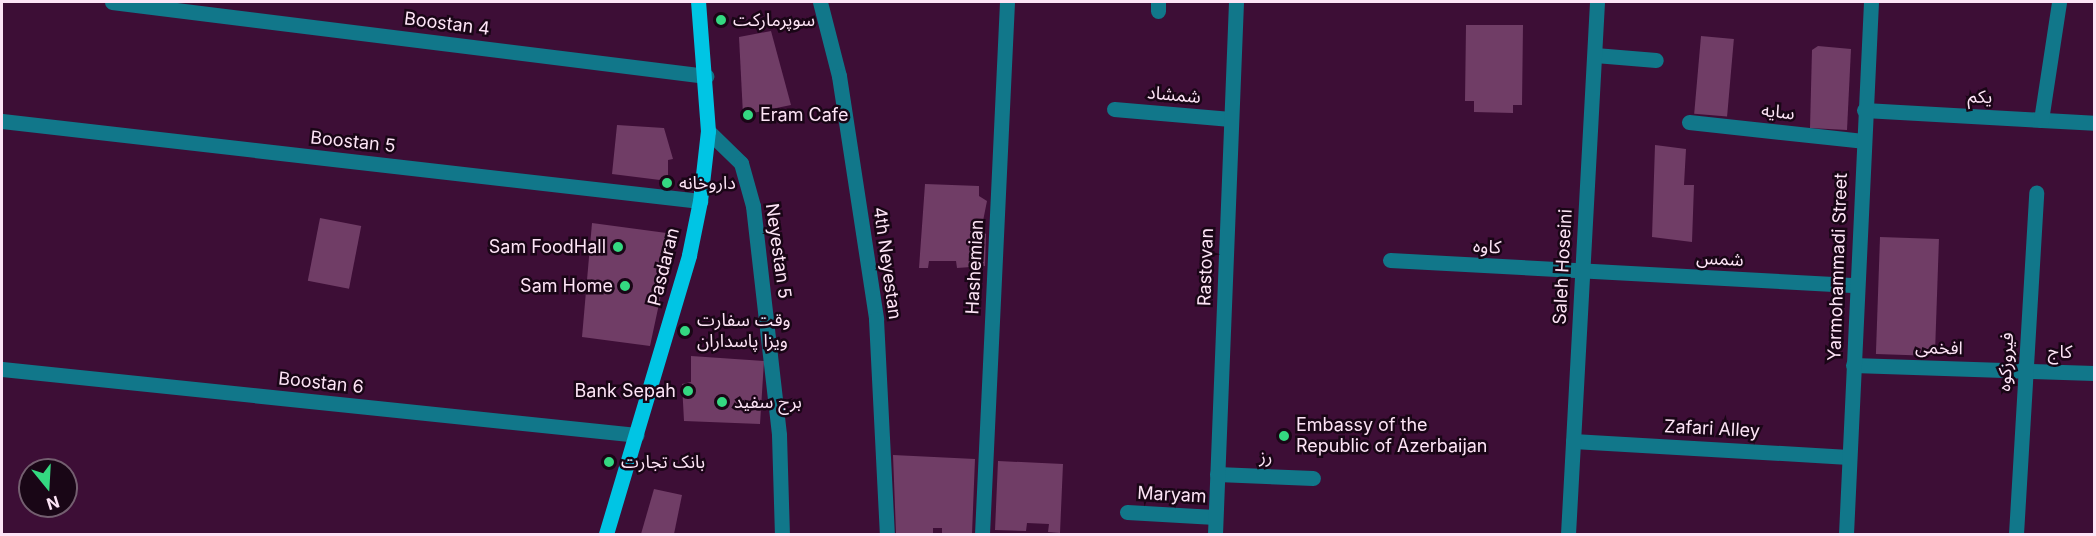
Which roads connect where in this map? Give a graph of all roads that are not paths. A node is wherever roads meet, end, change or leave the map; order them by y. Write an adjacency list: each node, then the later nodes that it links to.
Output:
1 (112, 2): 11 (street, Boostan 4)
2 (698, 2): 11 (main road, Pasdaran)
3 (820, 2): 39 (street, 4th Neyestan)
4 (1007, 2): 40 (street, Hashemian)
5 (1236, 2): 14 (street, Rastovan)
6 (1598, 2): 9 (street, Saleh Hoseini)
7 (1871, 2): 13 (street, Yarmohammadi Street)
8 (2059, 2): 15 (street)
9 (1594, 55): 10 (street); 24 (street, Saleh Hoseini)
10 (1656, 60)
11 (706, 76): 19 (main road, Pasdaran)
12 (1114, 109): 14 (street, شمشاد)
13 (1864, 110): 15 (street, یکم); 20 (street, Yarmohammadi Street)
14 (1231, 119): 33 (street, Rastovan)
15 (2042, 120): 18 (street, یکم)
16 (2, 121): 22 (street, Boostan 5)
17 (1689, 122): 20 (street, سایه)
18 (2094, 123)
19 (708, 131): 22 (main road, Pasdaran); 38 (street, Neyestan 5)
20 (1863, 141): 25 (street, Yarmohammadi Street)
21 (2037, 193): 28 (street, فیروزکوه)
22 (700, 201): 30 (main road, Pasdaran)
23 (1390, 260): 24 (street, کاوه)
24 (1582, 272): 25 (street, شمس); 31 (street, Saleh Hoseini)
25 (1856, 285): 26 (street, Yarmohammadi Street)
26 (1853, 365): 28 (street, افخمی); 32 (street, Yarmohammadi Street)
27 (2, 369): 30 (street, Boostan 6)
28 (2025, 370): 29 (street, کاج); 44 (street, فیروزکوه)
29 (2094, 373)
30 (637, 435): 37 (main road, Pasdaran)
31 (1573, 441): 32 (street, Zafari Alley); 42 (street, Saleh Hoseini)
32 (1849, 457): 43 (street, Yarmohammadi Street)
33 (1217, 474): 34 (street, رز); 36 (street, Rastovan)
34 (1313, 478)
35 (1127, 512): 36 (street, Maryam)
36 (1215, 517): 41 (street, Rastovan)
37 (606, 534)
38 (782, 534)
39 (886, 534)
40 (982, 534)
41 (1215, 534)
42 (1568, 534)
43 (1846, 534)
44 (2016, 534)

